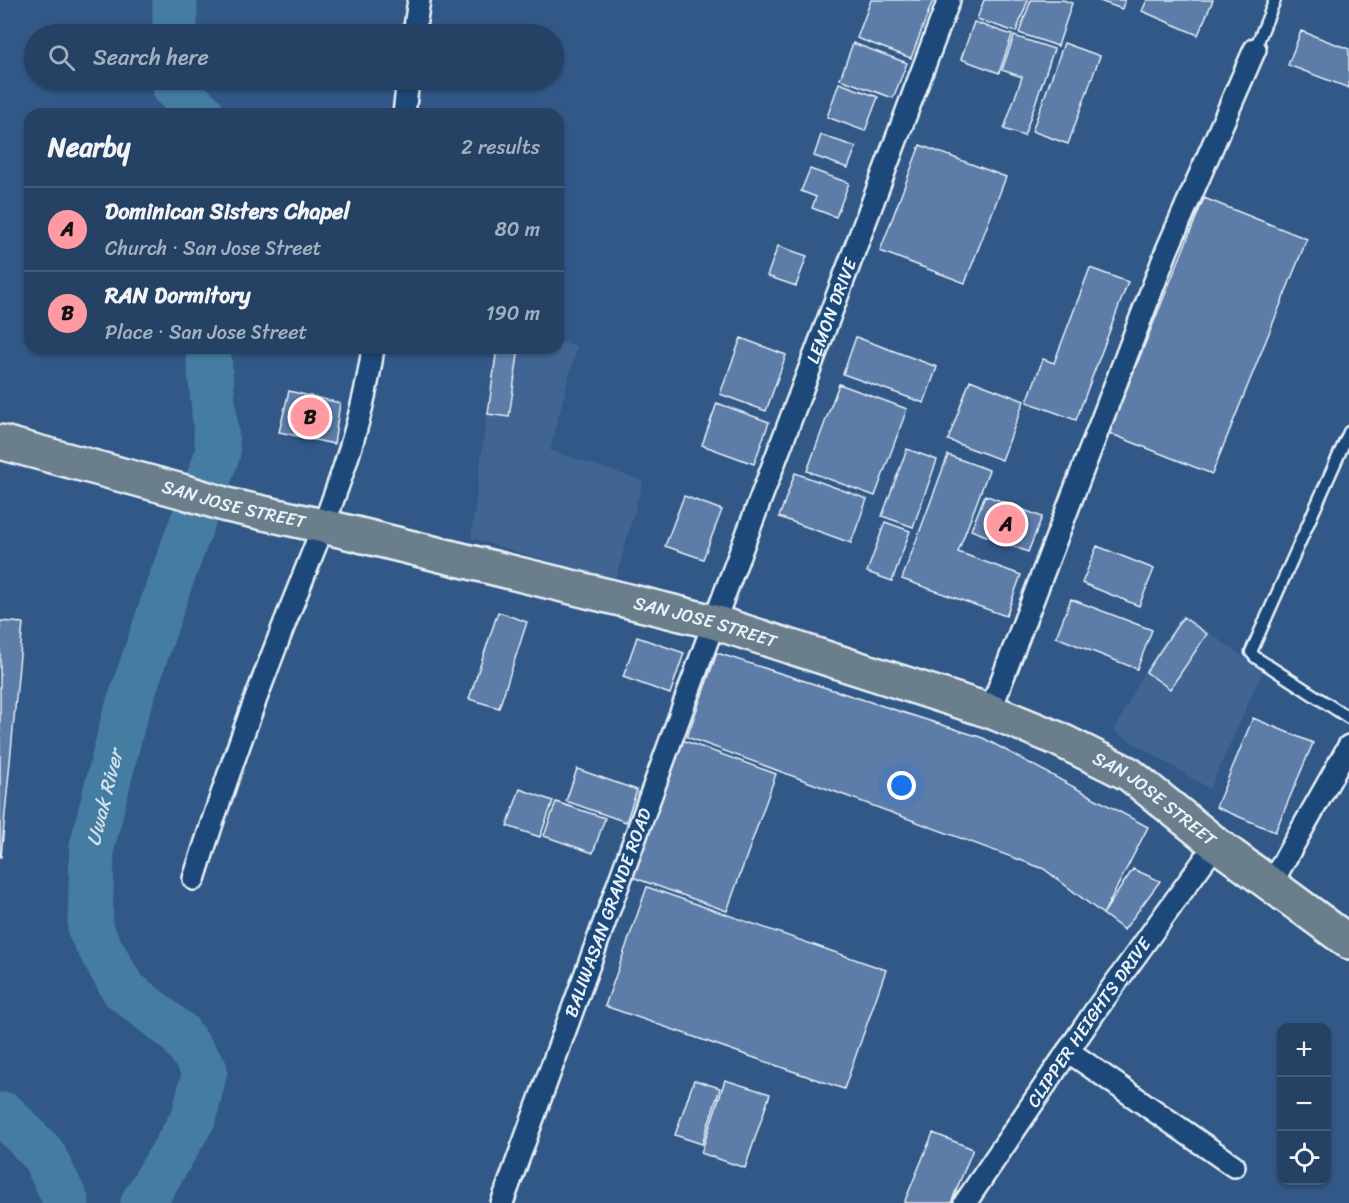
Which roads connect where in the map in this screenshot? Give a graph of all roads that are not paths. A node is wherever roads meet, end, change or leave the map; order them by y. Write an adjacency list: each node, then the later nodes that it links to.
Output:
1 (419, 0): 4 (street)
2 (950, 0): 12 (street, LEMON DRIVE)
3 (1275, 0): 5 (lane)
4 (415, 24)
5 (1255, 49): 13 (street)
6 (407, 90): 7 (street)
7 (405, 108)
8 (372, 354): 11 (street)
9 (1349, 432): 14 (lane)
10 (0, 442): 11 (main road, SAN JOSE STREET)
11 (323, 526): 12 (main road, SAN JOSE STREET); 17 (street)
12 (714, 622): 13 (main road, SAN JOSE STREET); 22 (street, BALIWASAN GRANDE ROAD)
13 (990, 711): 16 (main road, SAN JOSE STREET)
14 (1349, 718)
15 (1349, 746): 18 (street)
16 (1216, 844): 18 (main road, SAN JOSE STREET); 20 (street, CLIPPER HEIGHTS DRIVE)
17 (194, 879)
18 (1271, 884): 19 (main road, SAN JOSE STREET)
19 (1349, 942)
20 (1068, 1051): 21 (street); 23 (street, CLIPPER HEIGHTS DRIVE)
21 (1234, 1166)
22 (502, 1203)
23 (965, 1203)

